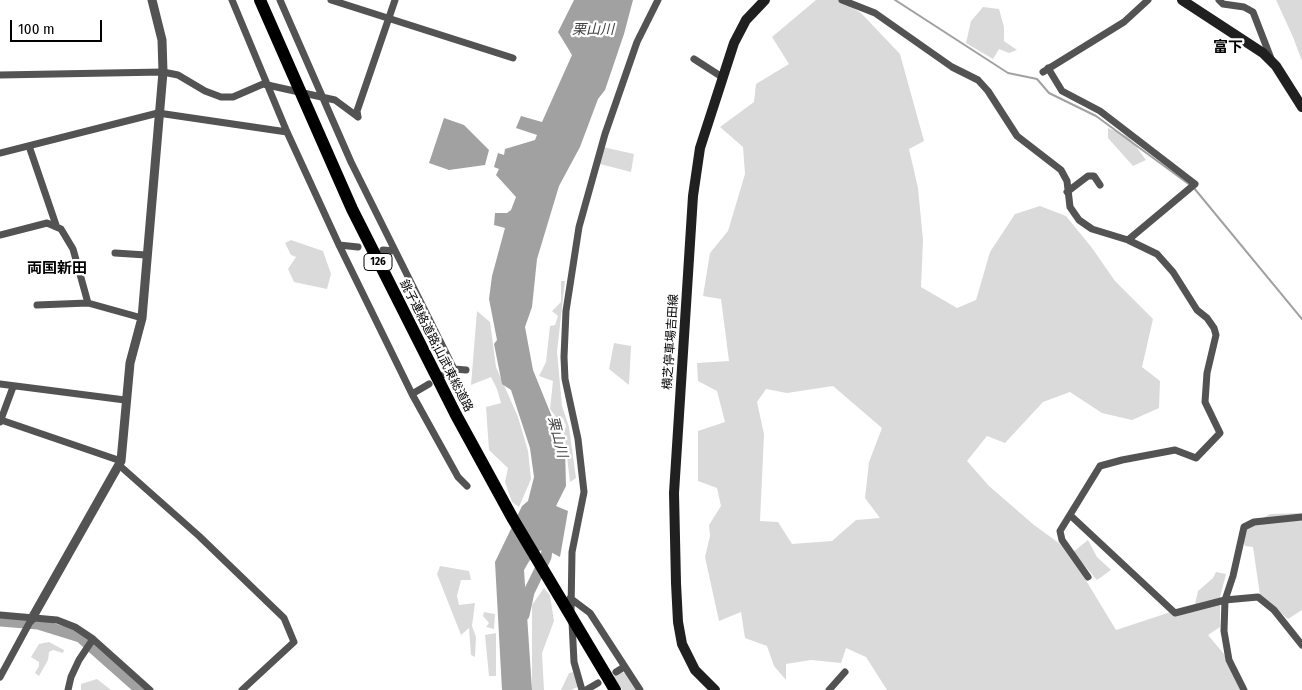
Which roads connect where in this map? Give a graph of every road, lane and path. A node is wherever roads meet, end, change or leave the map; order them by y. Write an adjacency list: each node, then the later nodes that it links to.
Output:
1 (152, 0): 17 (street)
2 (232, 0): 20 (street)
3 (260, 0): 70 (highway, 銚子連絡道路;山武東総道路 / 126)
4 (280, 0): 21 (street)
5 (331, 0): 13 (street)
6 (395, 0): 13 (street)
7 (658, 0): 55 (street)
8 (765, 0): 19 (main road, 横芝停車場吉田線)
9 (842, 0): 28 (street)
10 (1148, 0): 31 (street)
11 (1182, 0): 16 (main road)
12 (1219, 0): 16 (street)
13 (389, 18): 14 (street); 21 (street)
14 (513, 58)
15 (694, 59): 19 (street)
16 (1272, 62): 22 (main road)
17 (163, 72): 18 (street); 20 (street); 23 (street)
18 (0, 75)
19 (722, 77): 72 (main road, 横芝停車場吉田線)
20 (268, 85): 21 (street); 24 (street)
21 (323, 99): 35 (street)
22 (1302, 107)
23 (158, 113): 24 (street); 25 (street); 37 (street)
24 (287, 132): 32 (street)
25 (30, 146): 26 (street); 29 (street)
26 (0, 153)
27 (1100, 185): 28 (street)
28 (1067, 192): 31 (street)
29 (56, 225): 30 (street); 38 (street)
30 (0, 235)
31 (1128, 240): 52 (street)
32 (340, 246): 33 (street); 47 (street)
33 (358, 247)
34 (383, 250): 35 (street)
35 (395, 251): 41 (street)
36 (115, 253): 37 (street)
37 (146, 255): 40 (street)
38 (88, 303): 39 (street); 40 (street)
39 (37, 305)
40 (142, 318): 48 (street)
41 (454, 369): 42 (street); 43 (street)
42 (466, 370)
43 (443, 375)
44 (0, 384): 46 (street)
45 (429, 384): 47 (street)
46 (12, 387): 48 (street); 49 (street)
47 (412, 394): 51 (street)
48 (125, 400): 50 (street)
49 (0, 421): 50 (street)
50 (120, 463): 58 (street); 68 (street)
51 (467, 486)
52 (1070, 515): 54 (street); 56 (street)
53 (1302, 517): 56 (street)
54 (1088, 577)
55 (570, 598): 61 (street); 69 (street)
56 (1225, 600): 60 (street); 74 (street)
57 (0, 615): 58 (street)
58 (31, 621): 59 (street); 64 (street)
59 (93, 639): 66 (street); 67 (street)
60 (1302, 645)
61 (624, 667): 62 (street); 71 (street)
62 (616, 672)
63 (845, 672): 73 (street)
64 (0, 677)
65 (598, 683): 69 (street)
66 (68, 690)
67 (150, 690)
68 (242, 690)
69 (584, 690)
70 (616, 690)
71 (640, 690)
72 (715, 690)
73 (829, 690)
74 (1244, 690)

